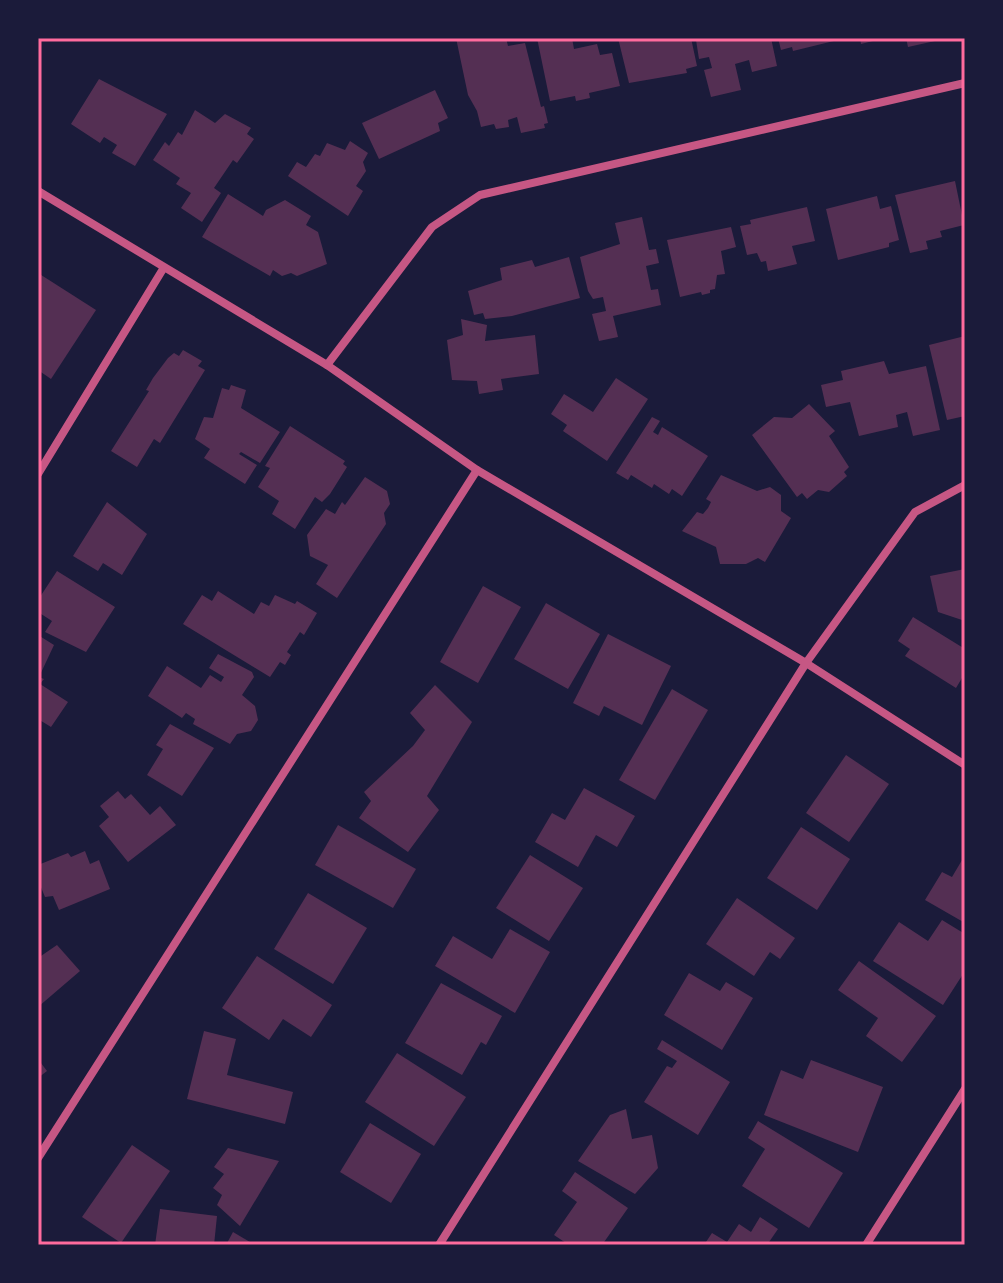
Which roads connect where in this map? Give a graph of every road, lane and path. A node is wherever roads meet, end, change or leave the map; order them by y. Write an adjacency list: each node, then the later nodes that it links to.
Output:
1 (965, 83): 4 (street)
2 (38, 191): 3 (street)
3 (163, 269): 4 (street); 6 (street)
4 (327, 365): 5 (street)
5 (477, 470): 8 (street); 11 (street)
6 (38, 474)
7 (965, 485): 8 (street)
8 (806, 663): 9 (street); 12 (street)
9 (965, 765)
10 (965, 1089): 13 (street)
11 (38, 1158)
12 (439, 1245)
13 (866, 1245)

